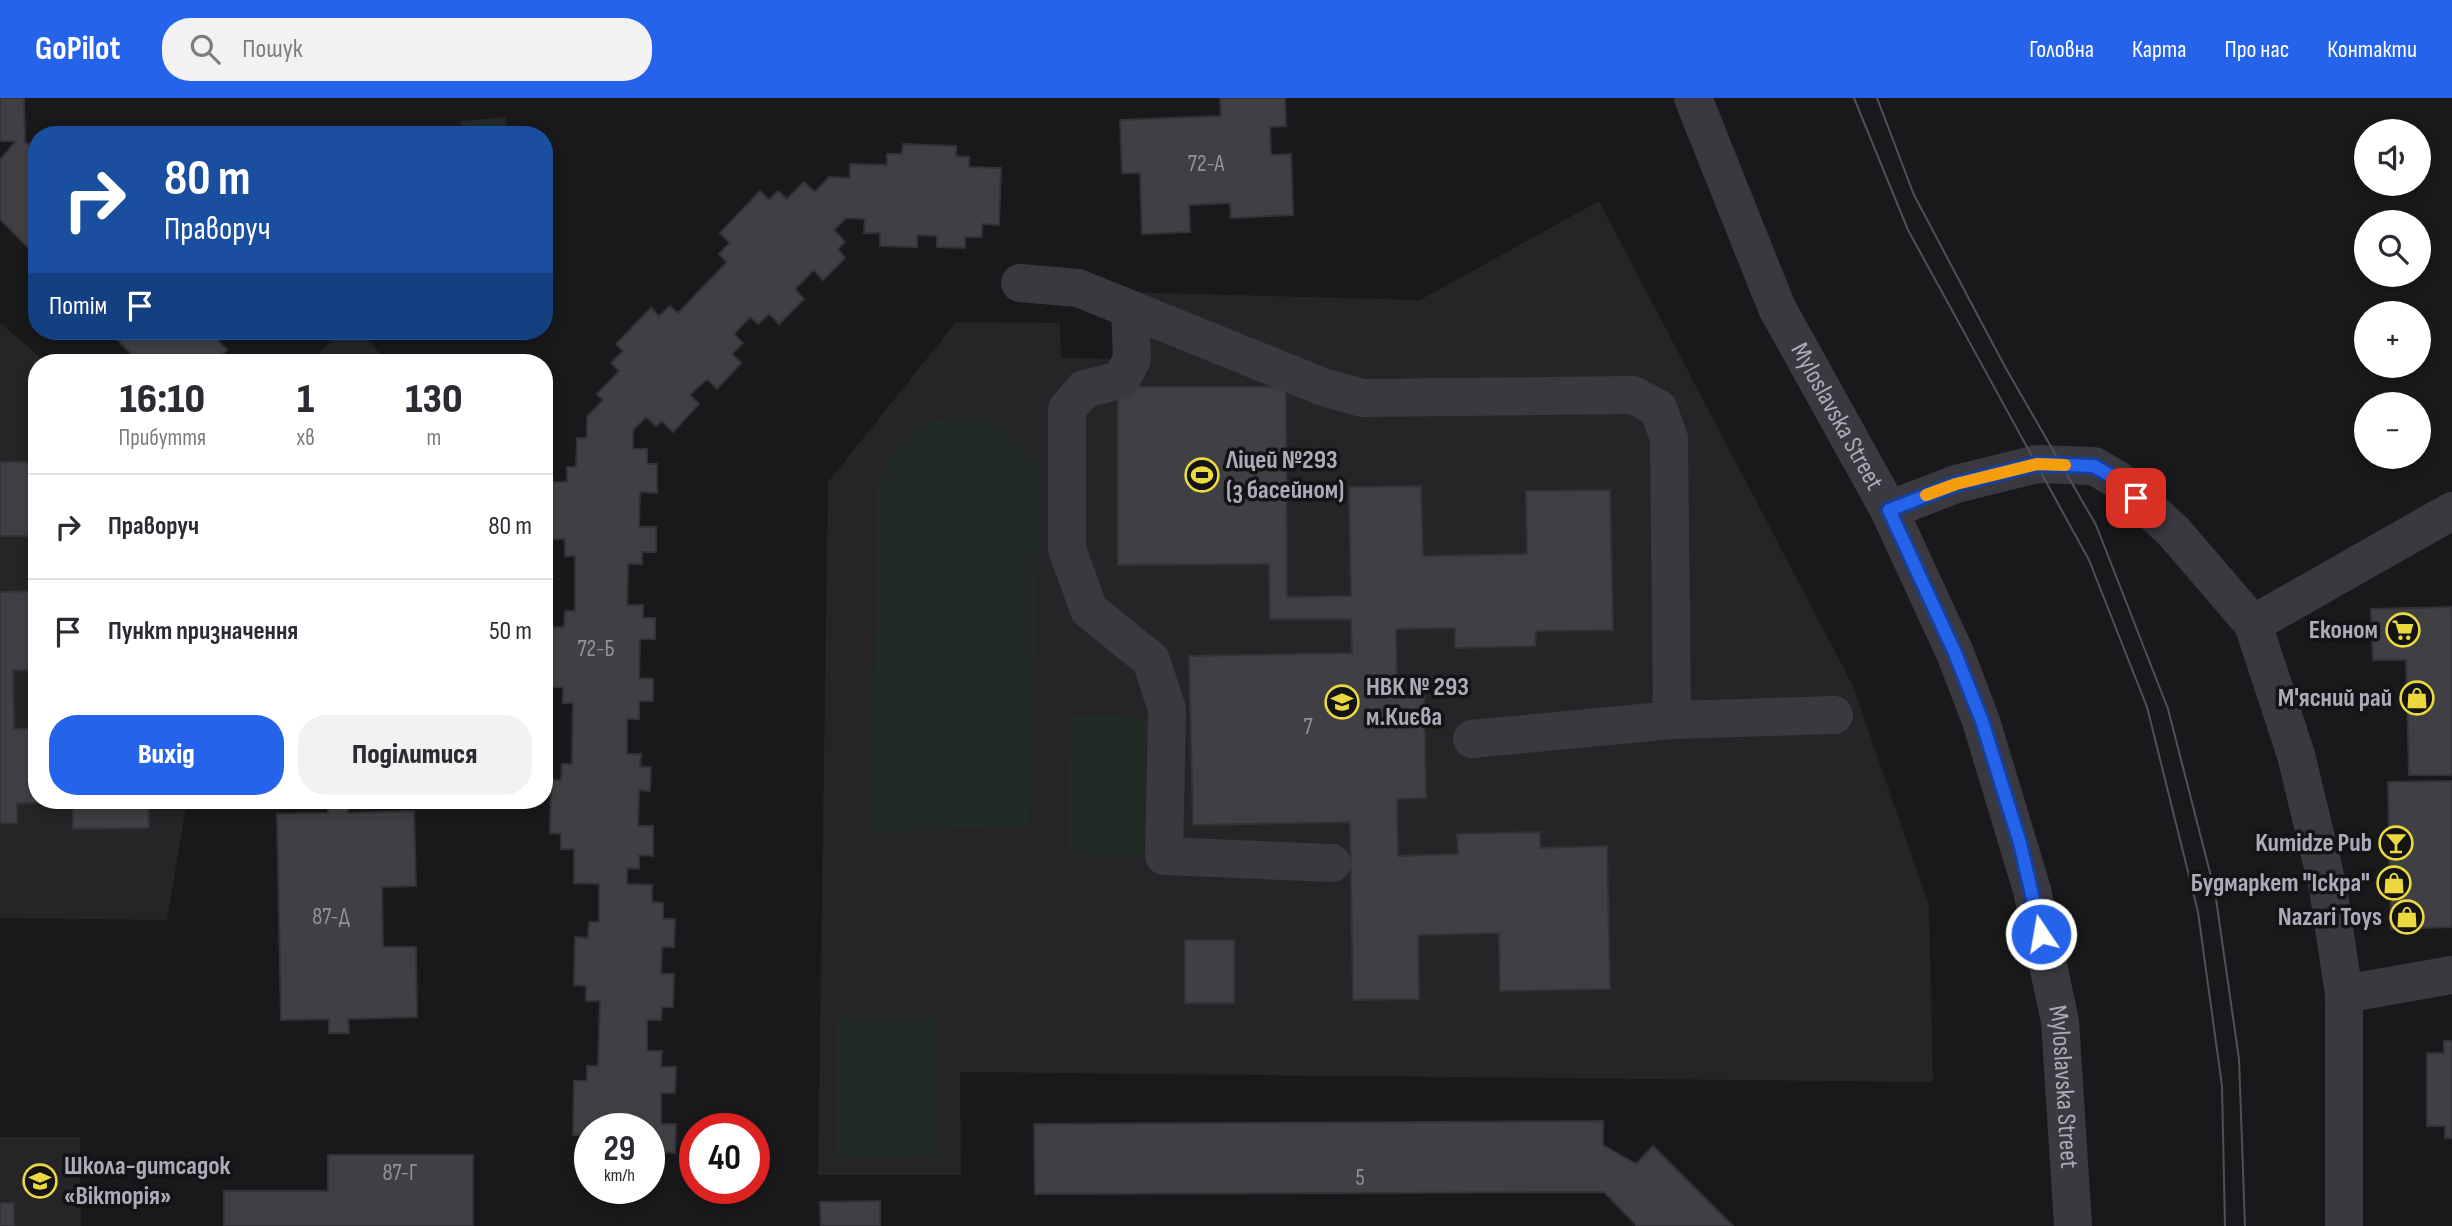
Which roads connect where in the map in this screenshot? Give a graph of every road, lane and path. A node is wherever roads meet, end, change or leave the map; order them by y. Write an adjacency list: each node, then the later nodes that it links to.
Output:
1 (1693, 98): 4 (street, Myloslavska Street)
2 (1020, 283): 3 (street)
3 (1130, 309): 8 (street); 10 (street)
4 (1889, 510): 6 (street); 13 (street, Myloslavska Street)
5 (2452, 511): 6 (street)
6 (2253, 624): 12 (street)
7 (1834, 715): 8 (street)
8 (1672, 720): 9 (street)
9 (1472, 739)
10 (1332, 863)
11 (2452, 975): 12 (street)
12 (2344, 994): 14 (street)
13 (2073, 1226)
14 (2343, 1226)

